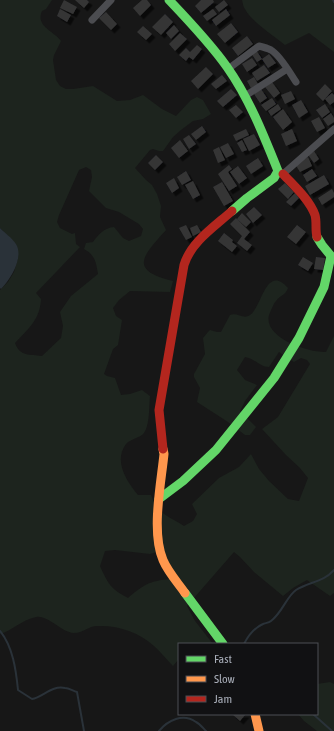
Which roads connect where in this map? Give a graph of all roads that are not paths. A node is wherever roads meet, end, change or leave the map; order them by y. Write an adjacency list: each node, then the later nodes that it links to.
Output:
1 (111, 0): 3 (street)
2 (169, 0): 4 (main road)
3 (92, 20)
4 (228, 69): 5 (street); 7 (main road)
5 (287, 69): 6 (street); 7 (street)
6 (296, 82)
7 (245, 96): 9 (main road)
8 (334, 129): 9 (street)
9 (280, 172): 10 (main road); 11 (main road)
10 (332, 256): 11 (main road)
11 (159, 499): 12 (main road)
12 (222, 643)
13 (255, 715): 14 (main road)
14 (259, 731)

